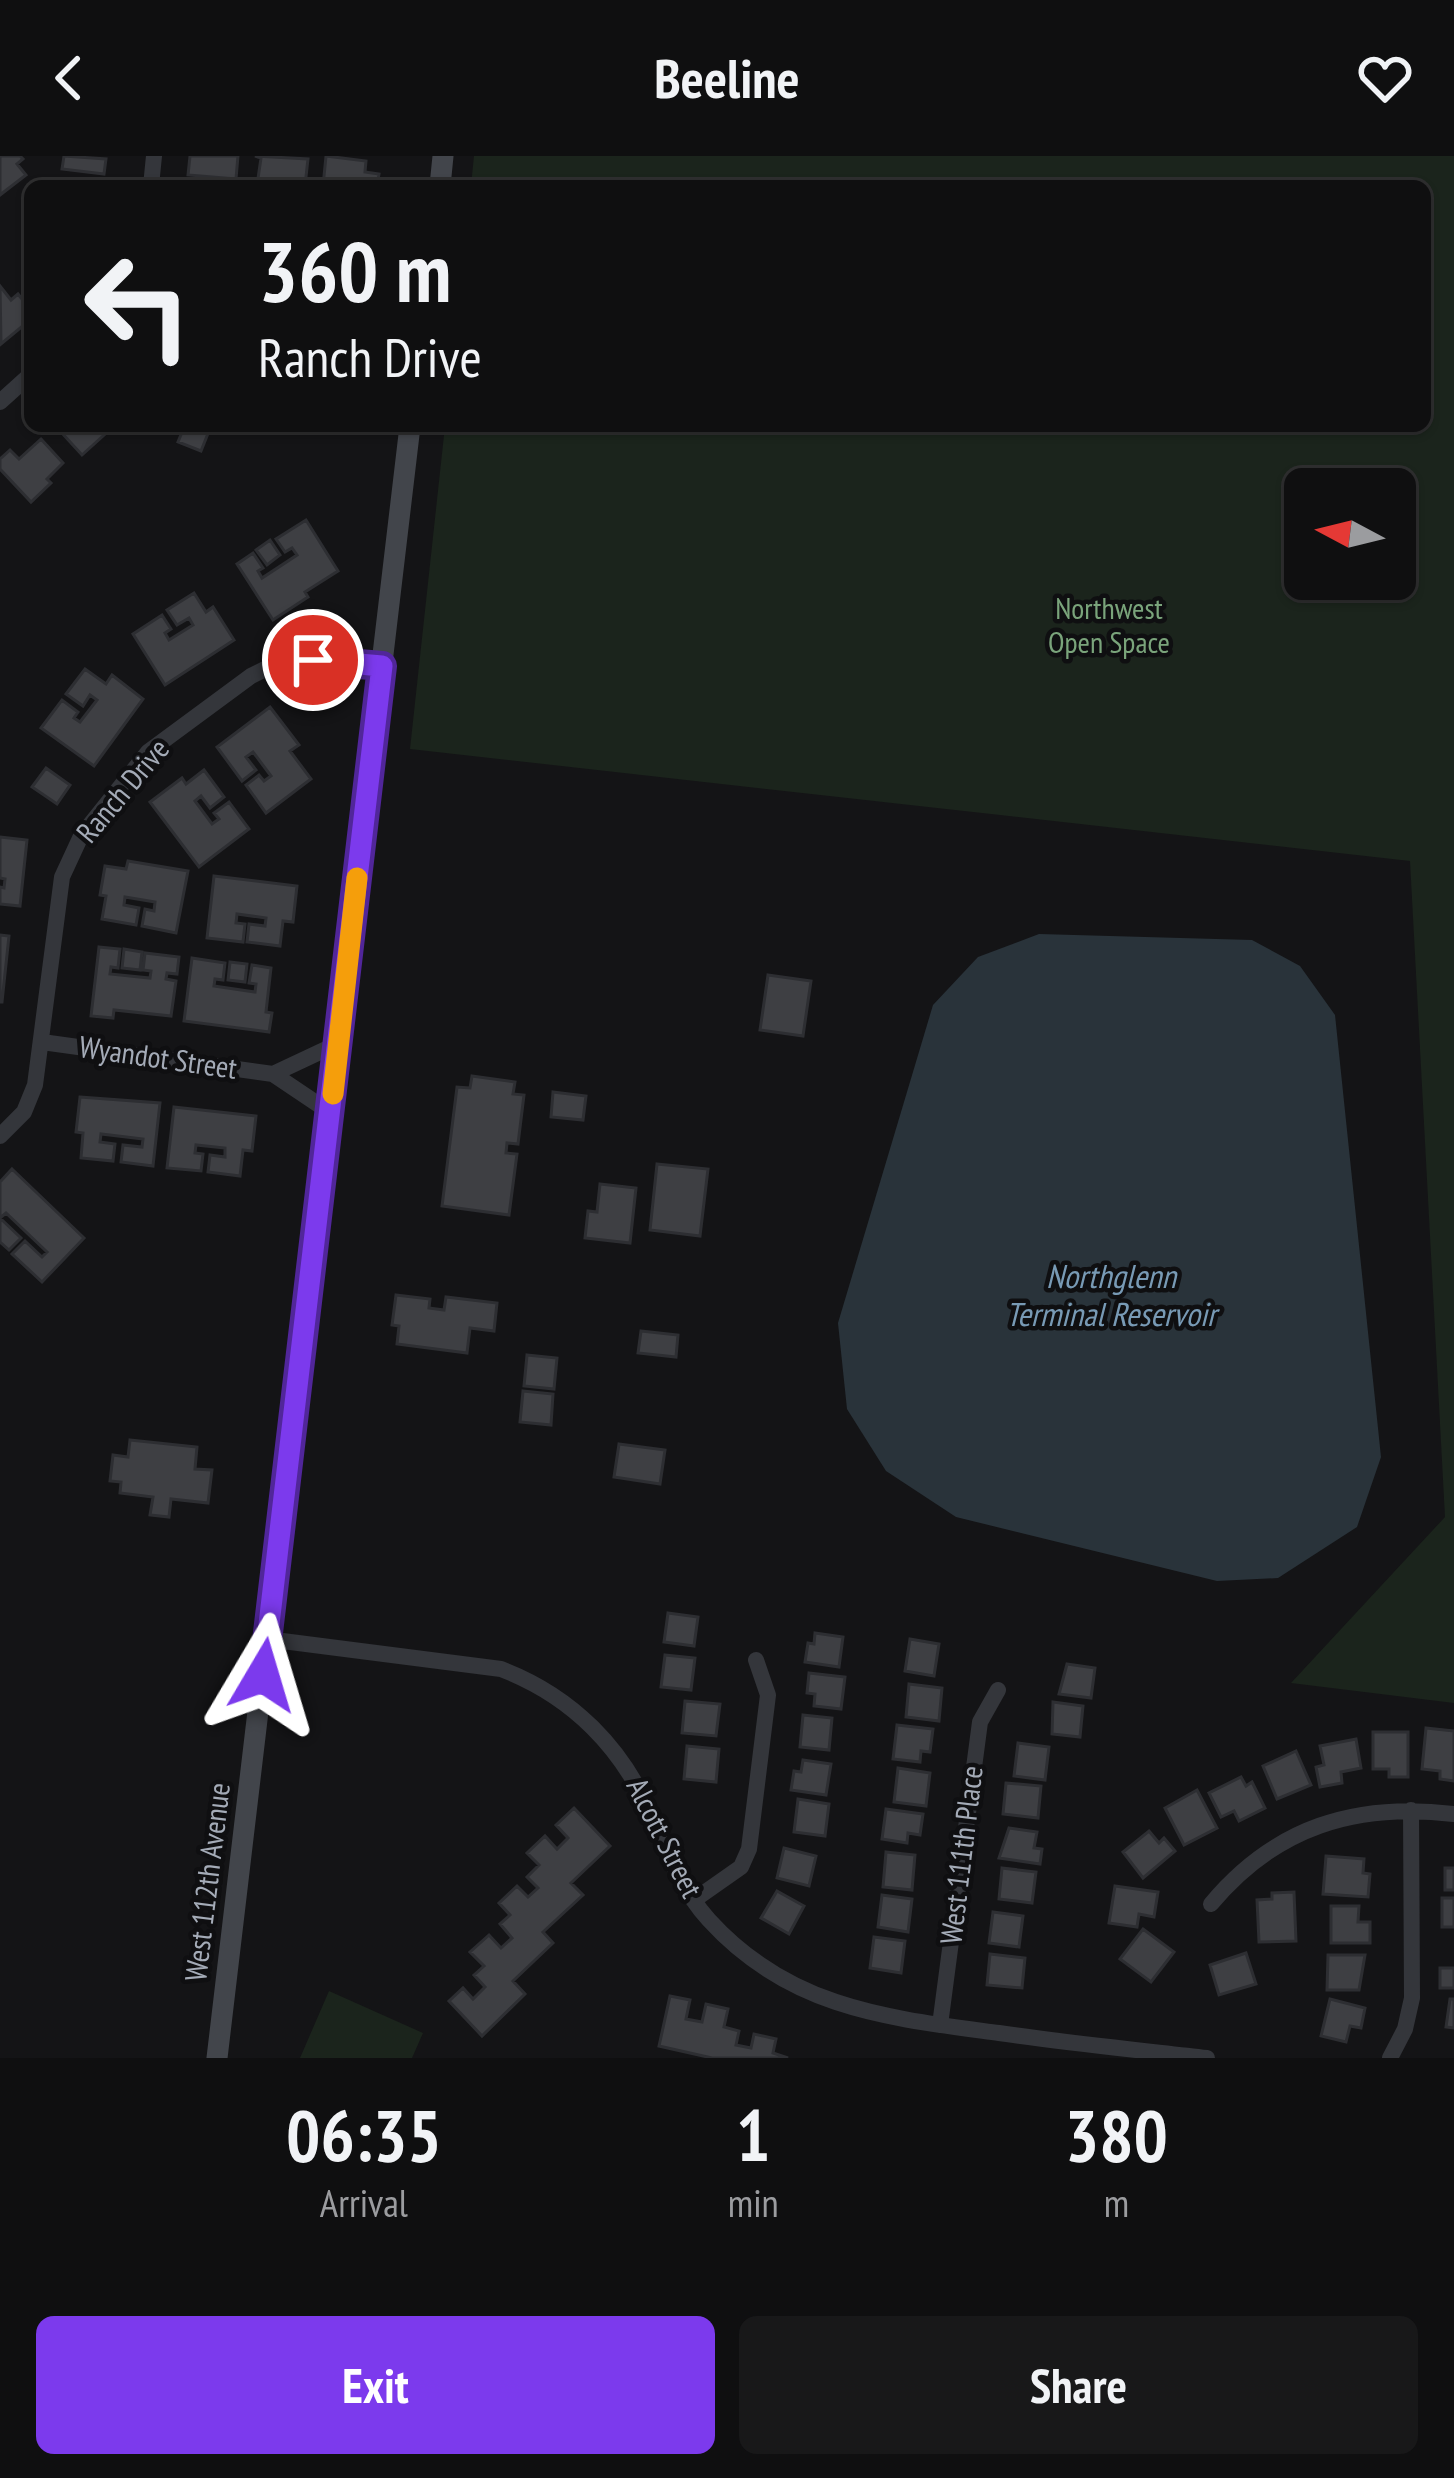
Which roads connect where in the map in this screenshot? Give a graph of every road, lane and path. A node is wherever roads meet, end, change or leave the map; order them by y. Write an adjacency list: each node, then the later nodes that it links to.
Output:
1 (24, 380): 2 (street)
2 (0, 401)
3 (409, 432): 4 (main road, West 112th Avenue)
4 (382, 666): 5 (street, Ranch Drive); 6 (main road, West 112th Avenue)
5 (42, 1042): 7 (street, Wyandot Street); 9 (street, Ranch Drive)
6 (339, 1042): 7 (street, Wyandot Street); 8 (main road, West 112th Avenue)
7 (273, 1074): 8 (street, Wyandot Street)
8 (331, 1113): 10 (main road, West 112th Avenue)
9 (0, 1136)
10 (267, 1639): 15 (street, Alcott Street); 19 (main road, West 112th Avenue)
11 (756, 1660): 15 (street)
12 (998, 1690): 17 (street, West 111th Place)
13 (1411, 1810): 14 (street); 16 (street); 21 (street)
14 (1454, 1814)
15 (694, 1900): 17 (street, Alcott Street)
16 (1211, 1904)
17 (940, 2025): 18 (street, Alcott Street)
18 (1065, 2050): 20 (street, Alcott Street)
19 (217, 2058)
20 (1207, 2058)
21 (1390, 2058)

